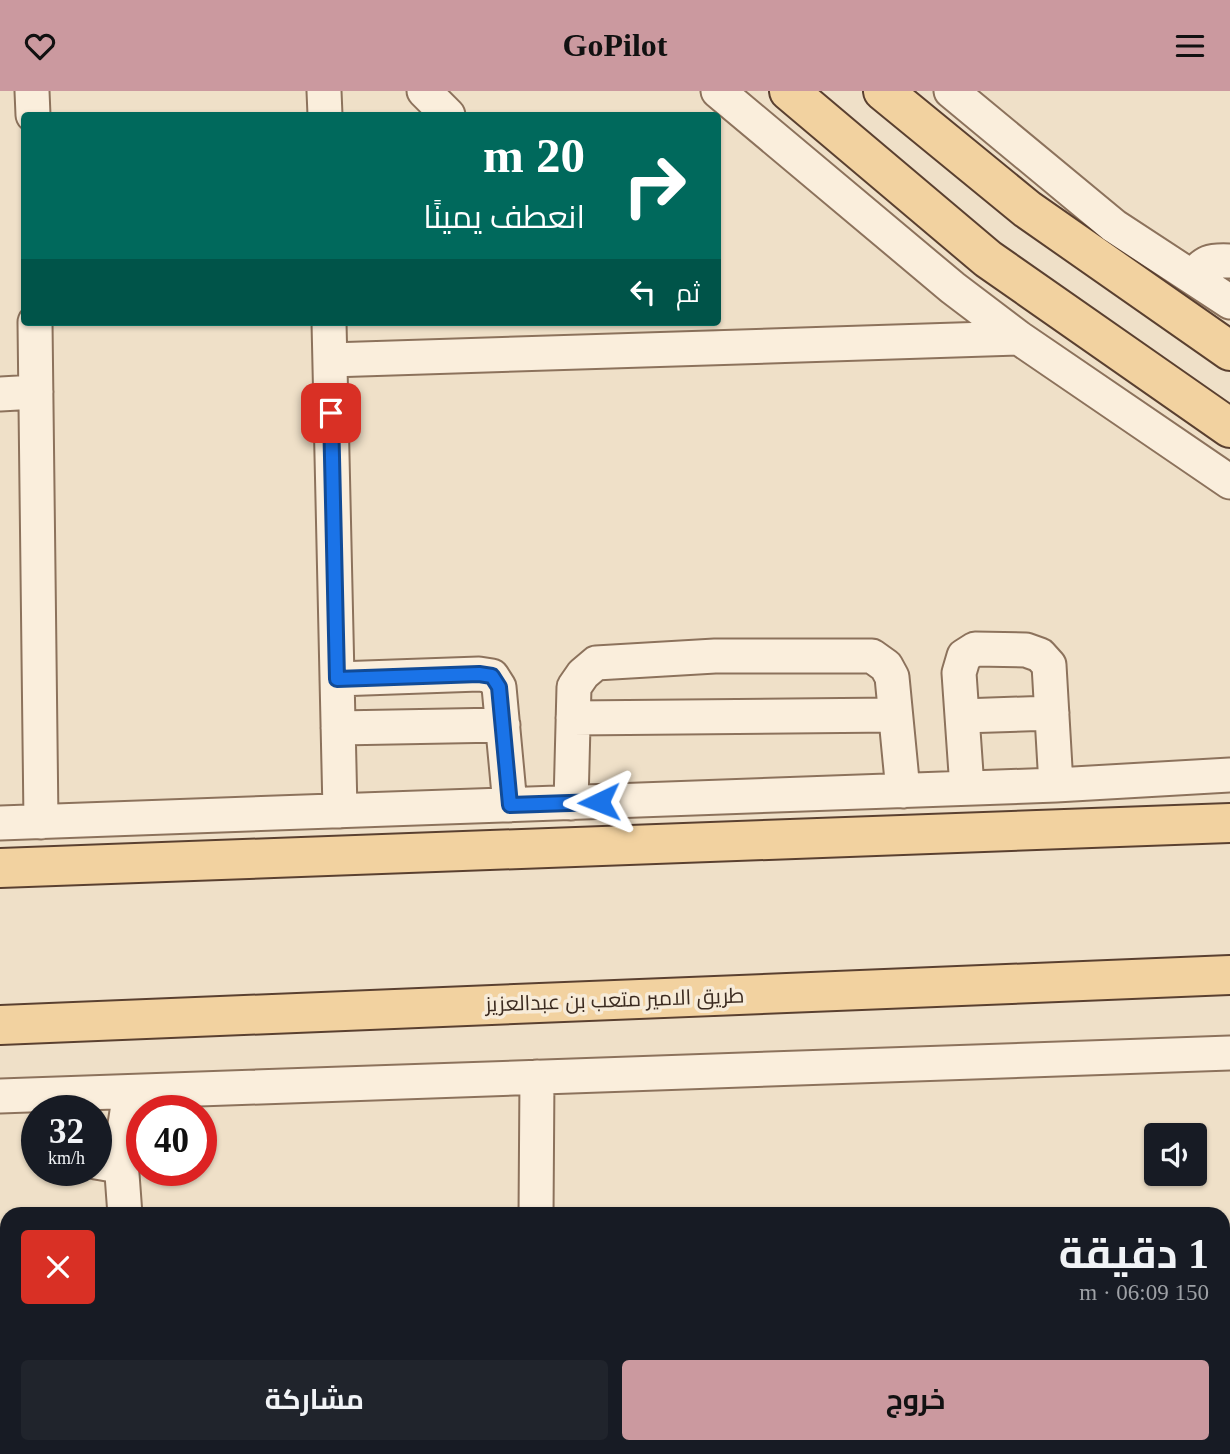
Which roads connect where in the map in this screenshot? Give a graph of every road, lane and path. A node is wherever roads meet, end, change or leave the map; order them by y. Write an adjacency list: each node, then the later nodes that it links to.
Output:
1 (32, 91): 8 (street)
2 (324, 91): 9 (street)
3 (424, 91): 10 (street)
4 (718, 91): 18 (street)
5 (789, 91): 23 (main road)
6 (883, 91): 17 (main road)
7 (951, 91): 12 (street)
8 (33, 112)
9 (325, 112)
10 (445, 112)
11 (1230, 261): 12 (street)
12 (1192, 277): 13 (street)
13 (1230, 302)
14 (35, 326): 21 (street)
15 (329, 326): 20 (street)
16 (655, 326): 19 (street)
17 (1224, 333)
18 (1019, 338): 19 (street); 24 (street)
19 (677, 349): 20 (street)
20 (330, 360): 25 (street)
21 (36, 392): 22 (street); 39 (street)
22 (0, 394)
23 (1230, 428)
24 (1230, 482)
25 (337, 679): 30 (street); 31 (street)
26 (1052, 713): 28 (street); 28 (street); 33 (street)
27 (895, 715): 29 (street); 29 (street); 35 (street)
28 (962, 716): 34 (street)
29 (573, 718): 36 (street)
30 (503, 725): 31 (street); 37 (street)
31 (338, 728): 38 (street)
32 (1230, 775): 33 (street)
33 (1056, 785): 34 (street)
34 (967, 788): 35 (street)
35 (903, 791): 36 (street)
36 (571, 803): 37 (street)
37 (510, 805): 38 (street)
38 (340, 811): 39 (street)
39 (41, 822): 40 (street)
40 (0, 823)
41 (1230, 823): 42 (main road)
42 (0, 867)
43 (1230, 975): 44 (main road, طريق الامير متعب بن عبدالعزيز)
44 (0, 1025)
45 (1230, 1052): 46 (street)
46 (537, 1077): 47 (street); 52 (street)
47 (130, 1092): 48 (street); 49 (street)
48 (20, 1104)
49 (112, 1145)
50 (112, 1165): 51 (street)
51 (124, 1207)
52 (536, 1207)

